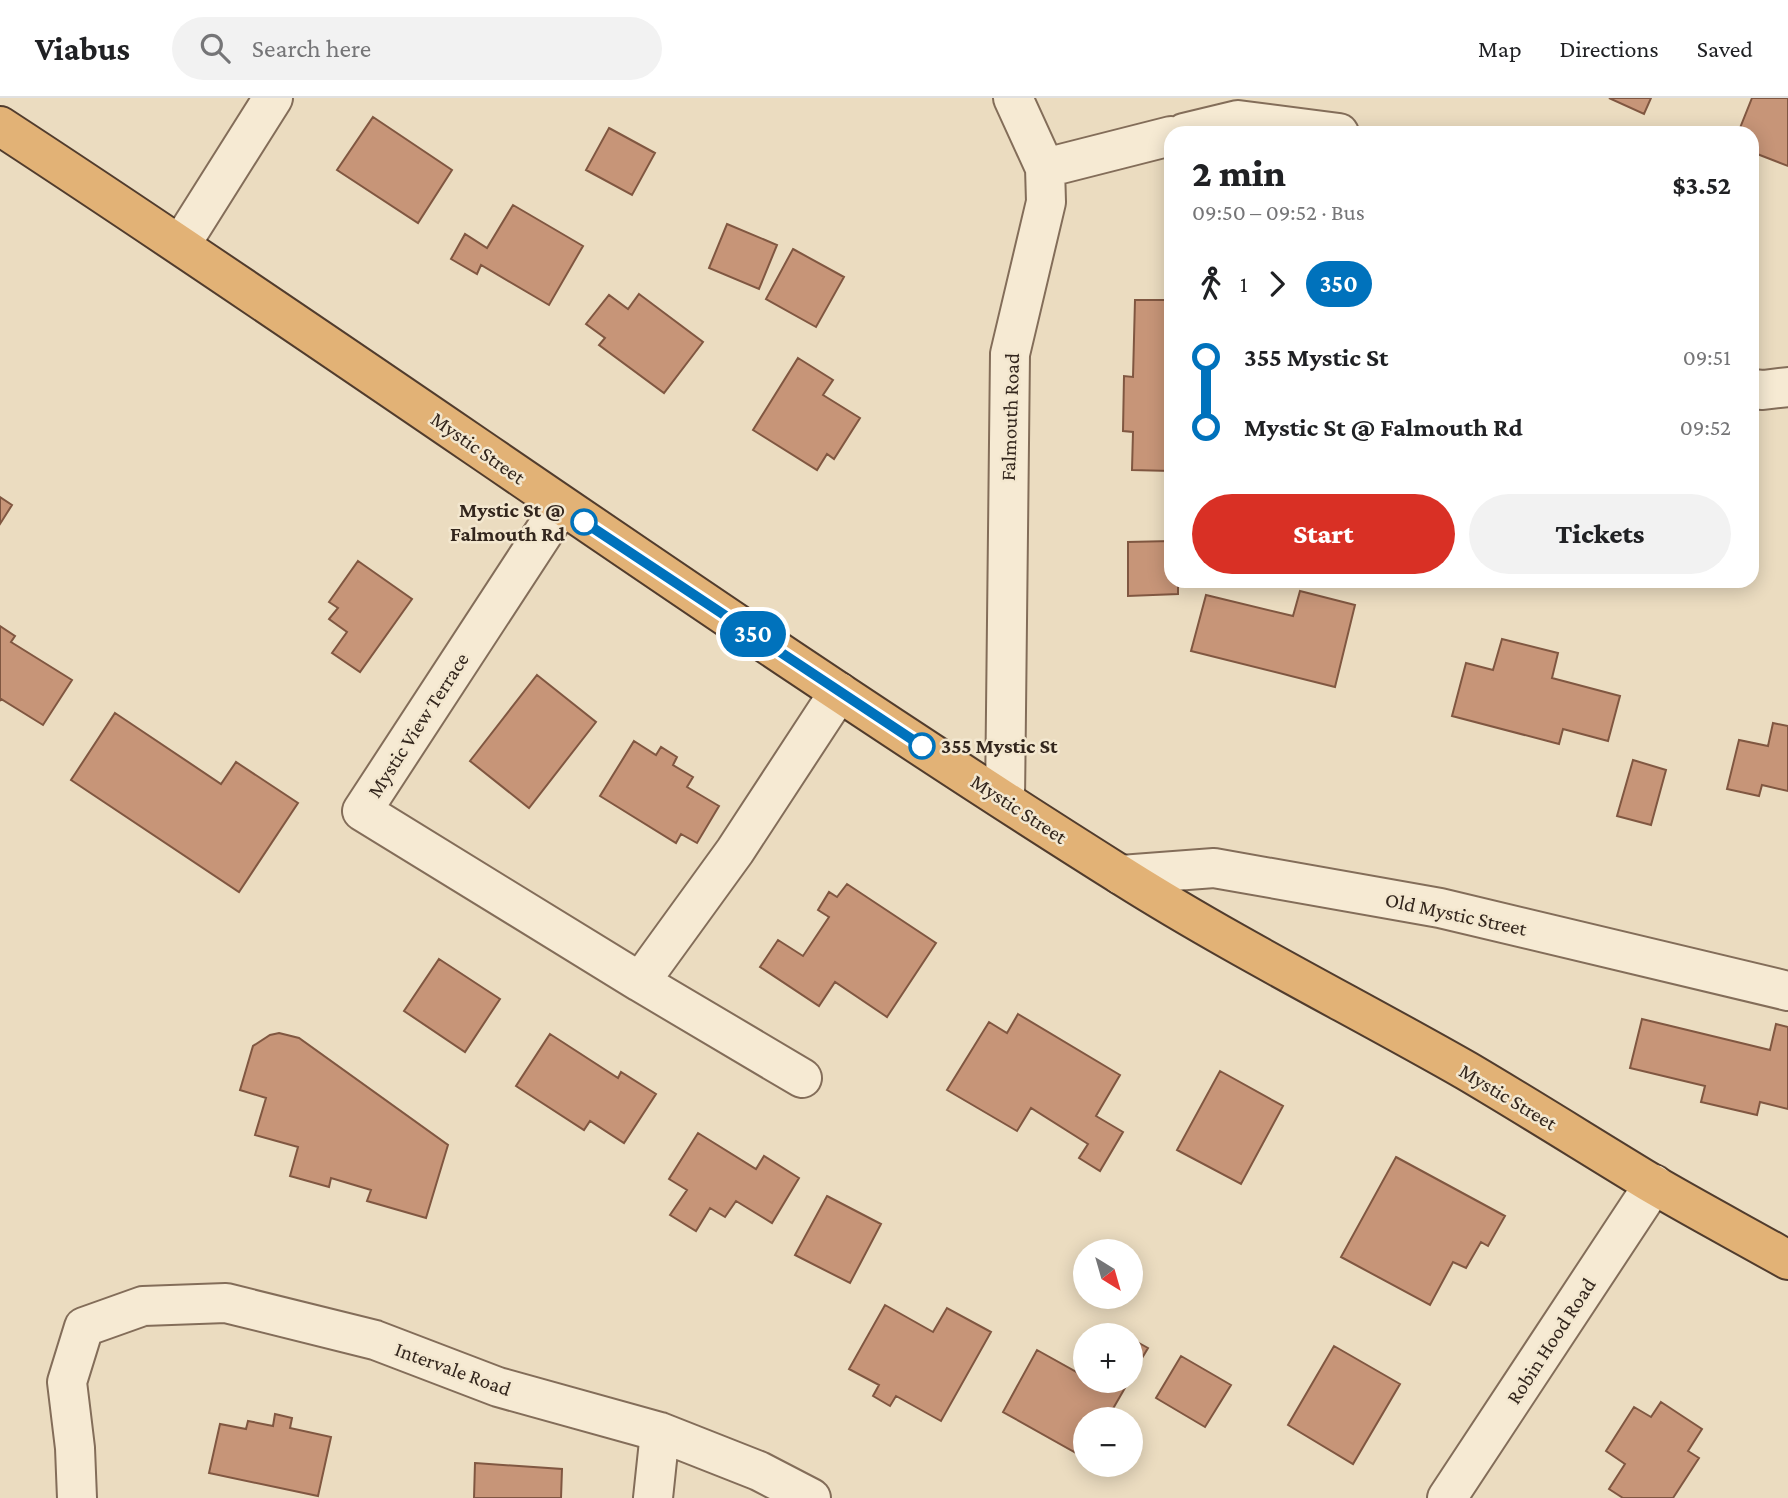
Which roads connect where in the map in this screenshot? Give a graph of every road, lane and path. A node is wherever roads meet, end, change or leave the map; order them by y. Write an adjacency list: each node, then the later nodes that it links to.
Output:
1 (273, 98): 8 (street)
2 (1013, 98): 7 (street)
3 (0, 126): 8 (highway, Mystic Street)
4 (1213, 126): 5 (street)
5 (1285, 126)
6 (1164, 138): 7 (street)
7 (1045, 168): 13 (street, Falmouth Road)
8 (181, 244): 11 (highway, Mystic Street)
9 (1788, 387): 10 (street)
10 (1759, 389)
11 (561, 506): 12 (highway, Mystic Street); 15 (street, Mystic View Terrace)
12 (839, 692): 13 (highway, Mystic Street); 15 (street)
13 (1005, 800): 14 (highway, Mystic Street)
14 (1121, 875): 16 (street, Old Mystic Street); 18 (highway, Mystic Street)
15 (640, 982): 17 (street, Mystic View Terrace)
16 (1788, 991)
17 (802, 1078)
18 (1654, 1184): 19 (highway, Mystic Street); 24 (street, Robin Hood Road)
19 (1788, 1260)
20 (660, 1432): 21 (street, Intervale Road); 22 (street); 23 (street, Intervale Road)
21 (77, 1498)
22 (653, 1498)
23 (811, 1498)
24 (1447, 1498)

